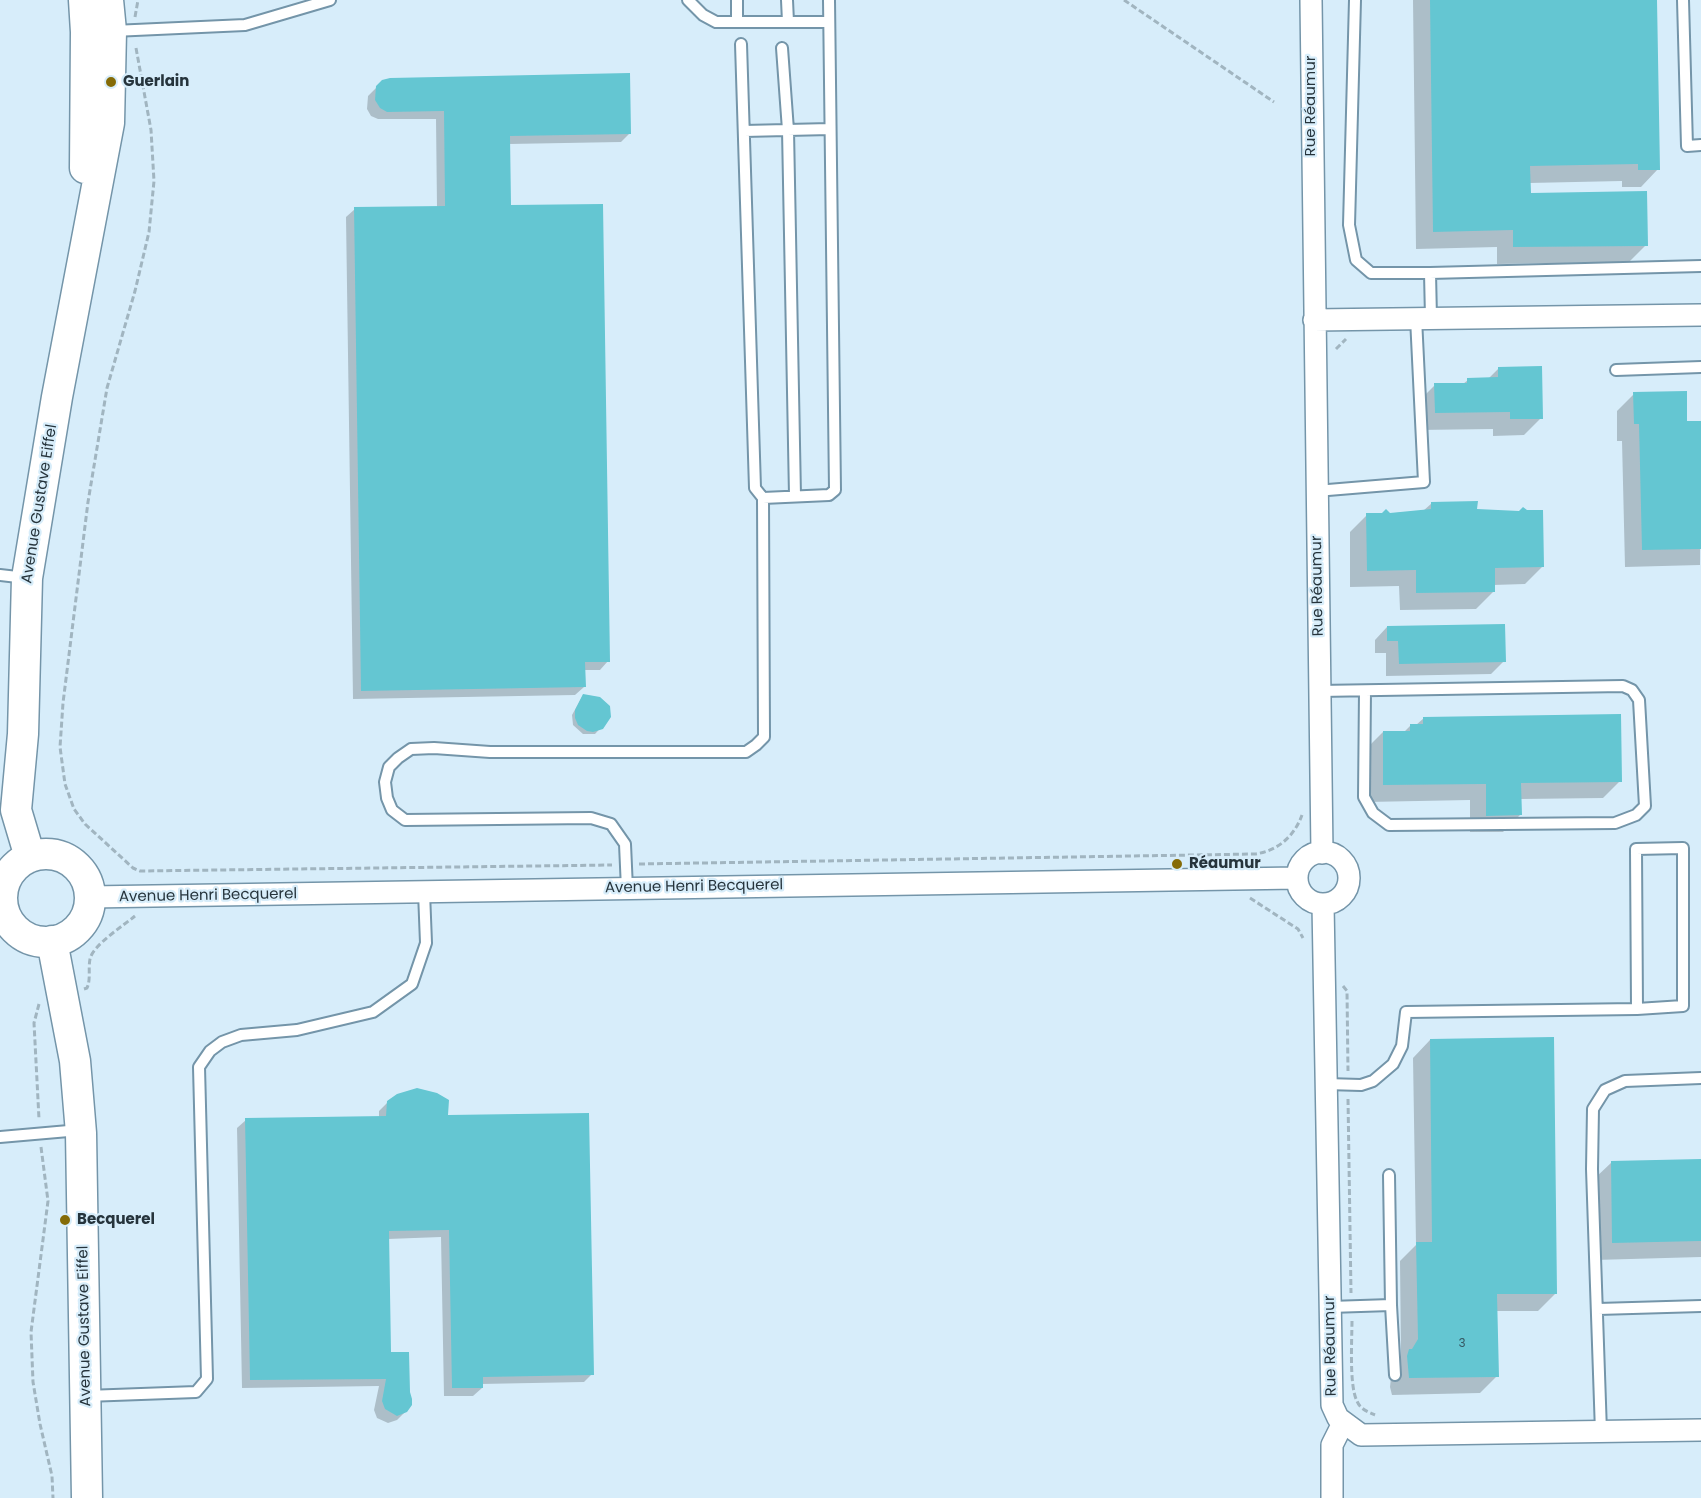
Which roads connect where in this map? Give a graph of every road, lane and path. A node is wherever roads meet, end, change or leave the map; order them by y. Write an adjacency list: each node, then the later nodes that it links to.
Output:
1 (86, 0): 16 (street, Avenue Gustave Eiffel)
2 (108, 0): 16 (street, Avenue Gustave Eiffel)
3 (138, 0): 16 (path)
4 (330, 0): 16 (lane)
5 (688, 0): 13 (lane)
6 (737, 0): 13 (lane)
7 (787, 0): 14 (lane)
8 (829, 0): 15 (lane)
9 (1124, 0): 19 (path)
10 (1311, 0): 28 (street, Rue Réaumur)
11 (1355, 0): 25 (lane)
12 (1683, 0): 23 (lane)
13 (737, 22): 14 (lane)
14 (788, 22): 15 (lane)
15 (829, 22): 20 (lane)
16 (107, 31): 36 (street, Avenue Gustave Eiffel); 42 (path)
17 (741, 44): 22 (lane)
18 (782, 48): 21 (lane)
19 (1274, 102)
20 (830, 129): 21 (lane); 34 (lane)
21 (788, 130): 22 (lane); 34 (lane)
22 (744, 131): 35 (lane)
23 (1701, 146)
24 (1701, 266): 25 (lane)
25 (1430, 273): 27 (lane)
26 (1701, 315): 27 (street)
27 (1423, 318): 28 (street); 33 (lane)
28 (1314, 320): 33 (street, Rue Réaumur)
29 (1353, 337): 30 (path)
30 (1334, 355)
31 (1701, 367): 32 (lane)
32 (1616, 370)
33 (1316, 491): 37 (street, Rue Réaumur)
34 (795, 496): 35 (lane)
35 (763, 498): 42 (lane)
36 (13, 576): 41 (street, Avenue Gustave Eiffel)
37 (1319, 691): 38 (lane); 40 (street, Rue Réaumur)
38 (1365, 691): 38 (lane)
39 (1304, 810): 42 (path)
40 (1322, 852): 43 (street); 47 (street)
41 (30, 857): 46 (street); 48 (street)
42 (627, 864): 44 (lane)
43 (1297, 878): 44 (street, Avenue Henri Becquerel); 47 (street)
44 (627, 889): 45 (street, Avenue Henri Becquerel)
45 (424, 892): 46 (street, Avenue Henri Becquerel); 60 (lane)
46 (90, 897): 48 (street)
47 (1323, 904): 51 (street, Rue Réaumur)
48 (52, 941): 52 (street, Avenue Gustave Eiffel)
49 (1637, 1009): 49 (lane); 51 (lane)
50 (1701, 1078): 58 (lane)
51 (1326, 1084): 57 (street, Rue Réaumur)
52 (80, 1130): 53 (lane); 60 (street, Avenue Gustave Eiffel)
53 (0, 1137)
54 (1389, 1175): 55 (lane)
55 (1392, 1305): 57 (lane); 59 (lane)
56 (1701, 1306): 58 (lane)
57 (1330, 1307): 61 (street, Rue Réaumur)
58 (1598, 1309): 63 (lane)
59 (1395, 1375)
60 (86, 1396): 64 (street, Avenue Gustave Eiffel)
61 (1343, 1423): 63 (street); 65 (street)
62 (1701, 1430): 63 (street)
63 (1601, 1432)
64 (87, 1498)
65 (1332, 1498)

